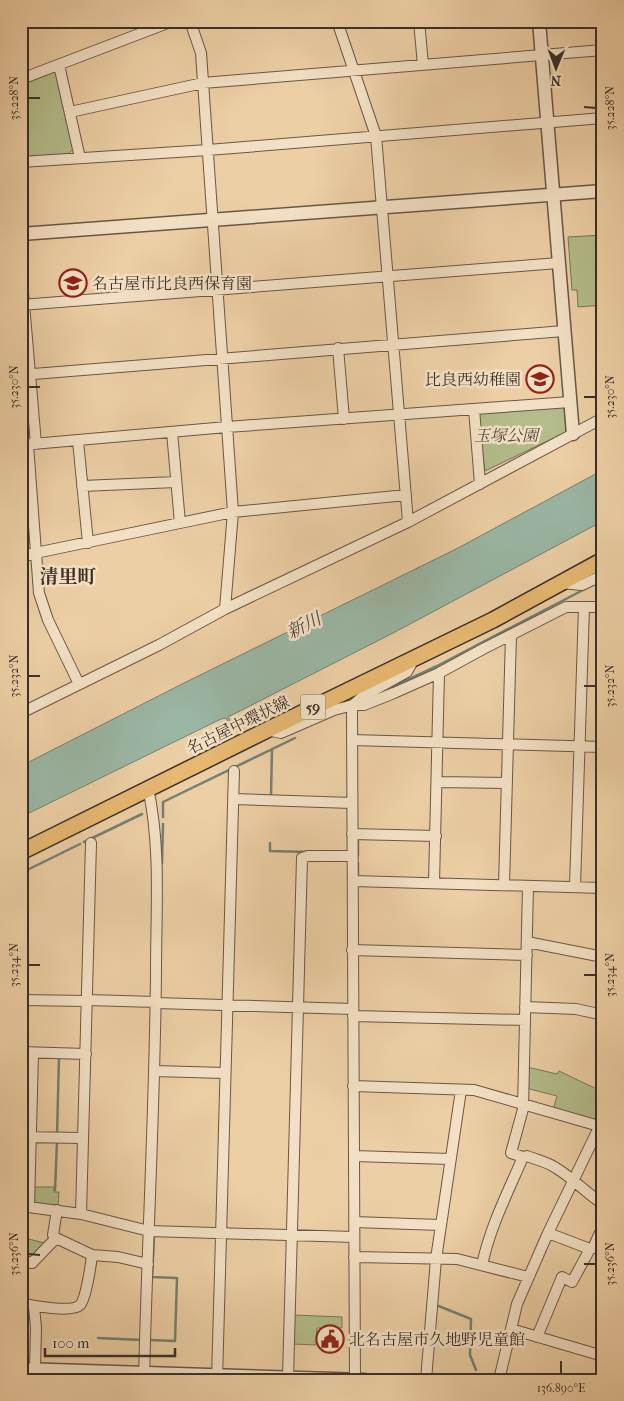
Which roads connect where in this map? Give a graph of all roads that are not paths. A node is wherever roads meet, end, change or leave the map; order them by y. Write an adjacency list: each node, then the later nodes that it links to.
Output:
1 (173, 21): 8 (street)
2 (190, 21): 12 (street)
3 (337, 21): 10 (street)
4 (419, 21): 9 (street)
5 (539, 21): 7 (street)
6 (603, 50): 7 (street)
7 (542, 56): 9 (street); 15 (street)
8 (59, 65): 11 (street); 13 (street)
9 (423, 65): 10 (street)
10 (354, 70): 12 (street); 16 (street)
11 (21, 79)
12 (203, 83): 13 (street); 17 (street)
13 (70, 112): 18 (street)
14 (603, 118): 15 (street)
15 (547, 123): 16 (street); 21 (street)
16 (376, 136): 17 (street); 22 (street)
17 (208, 150): 18 (street); 23 (street)
18 (80, 158): 19 (street)
19 (21, 162)
20 (603, 191): 21 (street)
21 (552, 195): 22 (street); 25 (street)
22 (383, 207): 23 (street); 27 (street)
23 (213, 219): 24 (street); 28 (street)
24 (21, 234)
25 (558, 263): 27 (street); 30 (street)
26 (21, 269): 29 (street)
27 (388, 275): 28 (street); 31 (street)
28 (217, 290): 29 (street); 33 (street)
29 (23, 305): 34 (street)
30 (564, 331): 31 (street); 35 (street)
31 (394, 344): 32 (street); 37 (street)
32 (338, 348): 33 (street); 39 (street)
33 (222, 358): 34 (street); 40 (street)
34 (25, 375): 44 (street)
35 (570, 402): 36 (street); 42 (street)
36 (474, 409): 37 (street); 46 (street)
37 (399, 415): 39 (street); 48 (street)
38 (603, 418): 42 (street)
39 (344, 419): 40 (street)
40 (228, 427): 41 (street); 49 (street)
41 (172, 432): 43 (street); 45 (street)
42 (573, 434): 46 (street)
43 (78, 440): 44 (street); 47 (street)
44 (28, 445): 53 (street)
45 (176, 482): 47 (street); 51 (street)
46 (480, 484): 50 (street)
47 (82, 486): 52 (street)
48 (406, 495): 49 (street); 50 (street)
49 (233, 512): 51 (street); 60 (street)
50 (408, 522): 60 (street)
51 (180, 523): 52 (street)
52 (88, 543): 53 (street)
53 (37, 553): 54 (street); 64 (street)
54 (21, 556)
55 (603, 560): 57 (main road, 名古屋中環状線 / 59)
56 (603, 575): 57 (street)
57 (560, 583): 62 (main road, 名古屋中環状線 / 59)
58 (584, 607): 59 (street); 61 (street); 71 (street)
59 (603, 607)
60 (225, 609): 64 (street)
61 (511, 635): 63 (street); 70 (street)
62 (414, 658): 65 (street); 67 (main road, 名古屋中環状線 / 59)
63 (440, 672): 65 (street); 69 (street)
64 (79, 684): 66 (street)
65 (353, 705): 67 (street); 68 (street)
66 (21, 713)
67 (266, 730): 76 (main road, 名古屋中環状線 / 59)
68 (352, 740): 69 (street); 78 (street)
69 (438, 743): 70 (street); 74 (street)
70 (508, 745): 71 (street); 75 (street)
71 (580, 747): 72 (street); 88 (street)
72 (603, 747)
73 (234, 771): 77 (street)
74 (437, 782): 75 (street); 80 (street)
75 (507, 784): 86 (street)
76 (148, 788): 82 (main road, 名古屋中環状線 / 59); 96 (street)
77 (234, 799): 78 (street); 97 (street)
78 (352, 803): 79 (street)
79 (352, 834): 80 (street); 83 (street)
80 (436, 836): 85 (street)
81 (91, 843): 95 (street)
82 (21, 852)
83 (352, 856): 84 (street); 98 (street)
84 (353, 881): 85 (street); 91 (street)
85 (434, 883): 86 (street)
86 (504, 885): 87 (street)
87 (528, 886): 88 (street); 90 (street)
88 (575, 887): 89 (street)
89 (603, 888)
90 (527, 942): 92 (street); 93 (street)
91 (352, 950): 92 (street); 100 (street)
92 (527, 955): 99 (street)
93 (603, 957)
94 (21, 1000): 95 (street)
95 (87, 1000): 96 (street); 105 (street)
96 (156, 1002): 97 (street); 106 (street)
97 (227, 1005): 98 (street); 107 (street)
98 (298, 1007): 100 (street); 128 (street)
99 (525, 1007): 101 (street); 102 (street)
100 (353, 1013): 102 (street); 108 (street)
101 (603, 1015)
102 (525, 1020): 110 (street)
103 (21, 1052): 104 (street)
104 (33, 1053): 105 (street); 112 (street)
105 (86, 1054): 113 (street)
106 (154, 1071): 107 (street); 125 (street)
107 (225, 1073): 126 (street)
108 (353, 1086): 109 (street); 114 (street)
109 (461, 1090): 110 (street); 116 (street)
110 (523, 1105): 111 (street); 115 (street)
111 (600, 1130): 117 (street)
112 (26, 1137): 113 (street); 119 (street)
113 (83, 1138): 121 (street)
114 (354, 1156): 116 (street); 122 (street)
115 (523, 1157): 117 (street); 137 (street)
116 (450, 1159): 123 (street)
117 (573, 1180): 118 (street); 127 (street)
118 (603, 1204)
119 (25, 1206): 120 (street)
120 (57, 1210): 121 (street); 130 (street)
121 (81, 1214): 125 (street)
122 (354, 1222): 123 (street); 129 (street)
123 (440, 1225): 134 (street)
124 (603, 1226): 131 (street)
125 (149, 1231): 126 (street); 136 (street)
126 (221, 1233): 128 (street); 149 (street)
127 (548, 1233): 131 (street); 138 (street)
128 (291, 1235): 129 (street); 150 (street)
129 (354, 1237): 133 (street)
130 (56, 1238): 132 (street); 135 (street)
131 (590, 1249): 142 (street)
132 (92, 1255): 136 (street); 140 (street)
133 (354, 1257): 134 (street); 151 (street)
134 (436, 1258): 137 (street); 153 (street)
135 (21, 1262)
136 (148, 1264): 148 (street)
137 (482, 1265): 138 (street)
138 (528, 1277): 141 (street)
139 (21, 1303): 140 (street)
140 (34, 1306): 145 (street)
141 (511, 1329): 142 (street); 154 (street)
142 (537, 1337): 143 (street)
143 (603, 1356)
144 (21, 1369): 145 (street)
145 (35, 1369): 147 (street)
146 (603, 1369): 155 (street)
147 (94, 1375): 148 (street)
148 (144, 1376): 149 (street)
149 (217, 1377): 150 (street)
150 (288, 1378): 151 (street)
151 (355, 1380): 152 (street)
152 (365, 1380)
153 (426, 1380)
154 (499, 1380)
155 (600, 1380)

